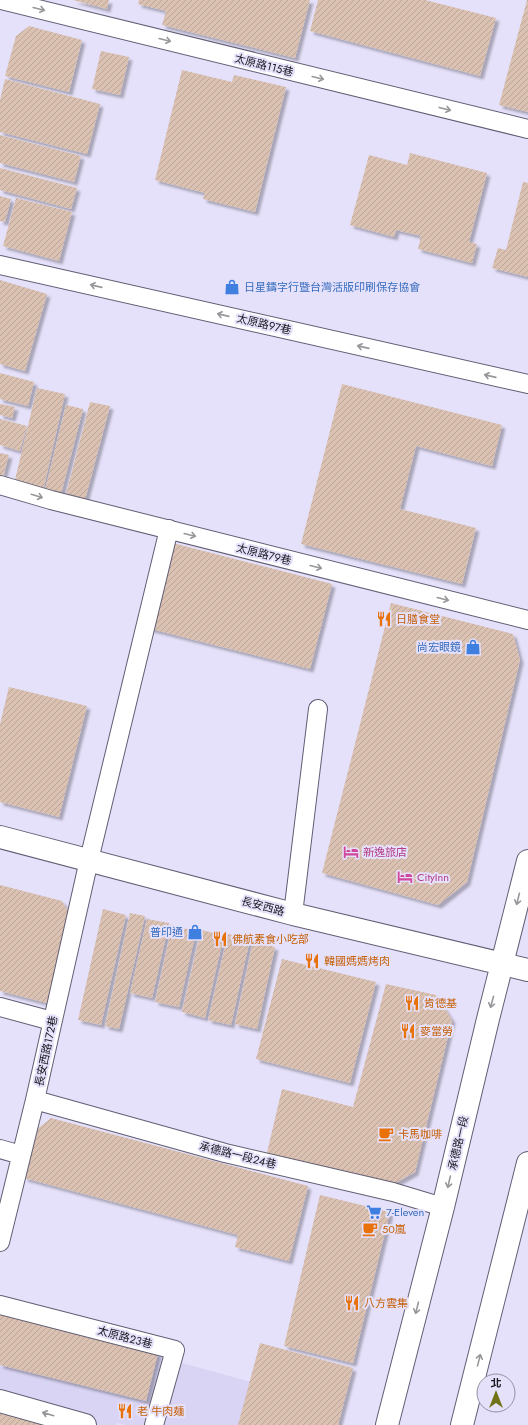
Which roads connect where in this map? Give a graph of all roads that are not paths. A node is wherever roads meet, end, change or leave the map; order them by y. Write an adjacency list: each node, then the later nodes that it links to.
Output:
1 (1, 0): 2 (lane, 太原路115巷, one-way to 2)
2 (528, 129)
3 (0, 265): 4 (lane, 太原路97巷, one-way to 3)
4 (528, 384)
5 (0, 485): 6 (lane, 太原路79巷, one-way to 6)
6 (169, 530): 7 (lane, 太原路79巷, one-way to 7); 10 (lane, 長安西路172巷)
7 (528, 620)
8 (318, 709): 12 (lane)
9 (0, 837): 10 (main road, 長安西路)
10 (90, 860): 12 (main road, 長安西路); 16 (lane, 長安西路172巷)
11 (528, 861): 13 (main road, 承德路一段, one-way to 13)
12 (294, 914): 13 (main road, 長安西路)
13 (502, 964): 14 (main road, 長安西路); 21 (main road, 承德路一段, one-way to 21)
14 (528, 970)
15 (0, 1006): 16 (lane)
16 (52, 1021): 17 (lane, 長安西路172巷)
17 (35, 1100): 19 (lane, 長安西路172巷); 21 (lane, 承德路一段24巷)
18 (0, 1149): 19 (lane)
19 (21, 1155): 23 (lane, 長安西路172巷)
20 (528, 1163): 22 (main road)
21 (443, 1207): 28 (main road, 承德路一段, one-way to 28)
22 (522, 1215): 29 (main road, one-way to 22)
23 (0, 1242)
24 (0, 1305): 27 (lane, 太原路23巷)
25 (0, 1401): 26 (main road, one-way to 25)
26 (85, 1425)
27 (154, 1425)
28 (387, 1425)
29 (462, 1425)

